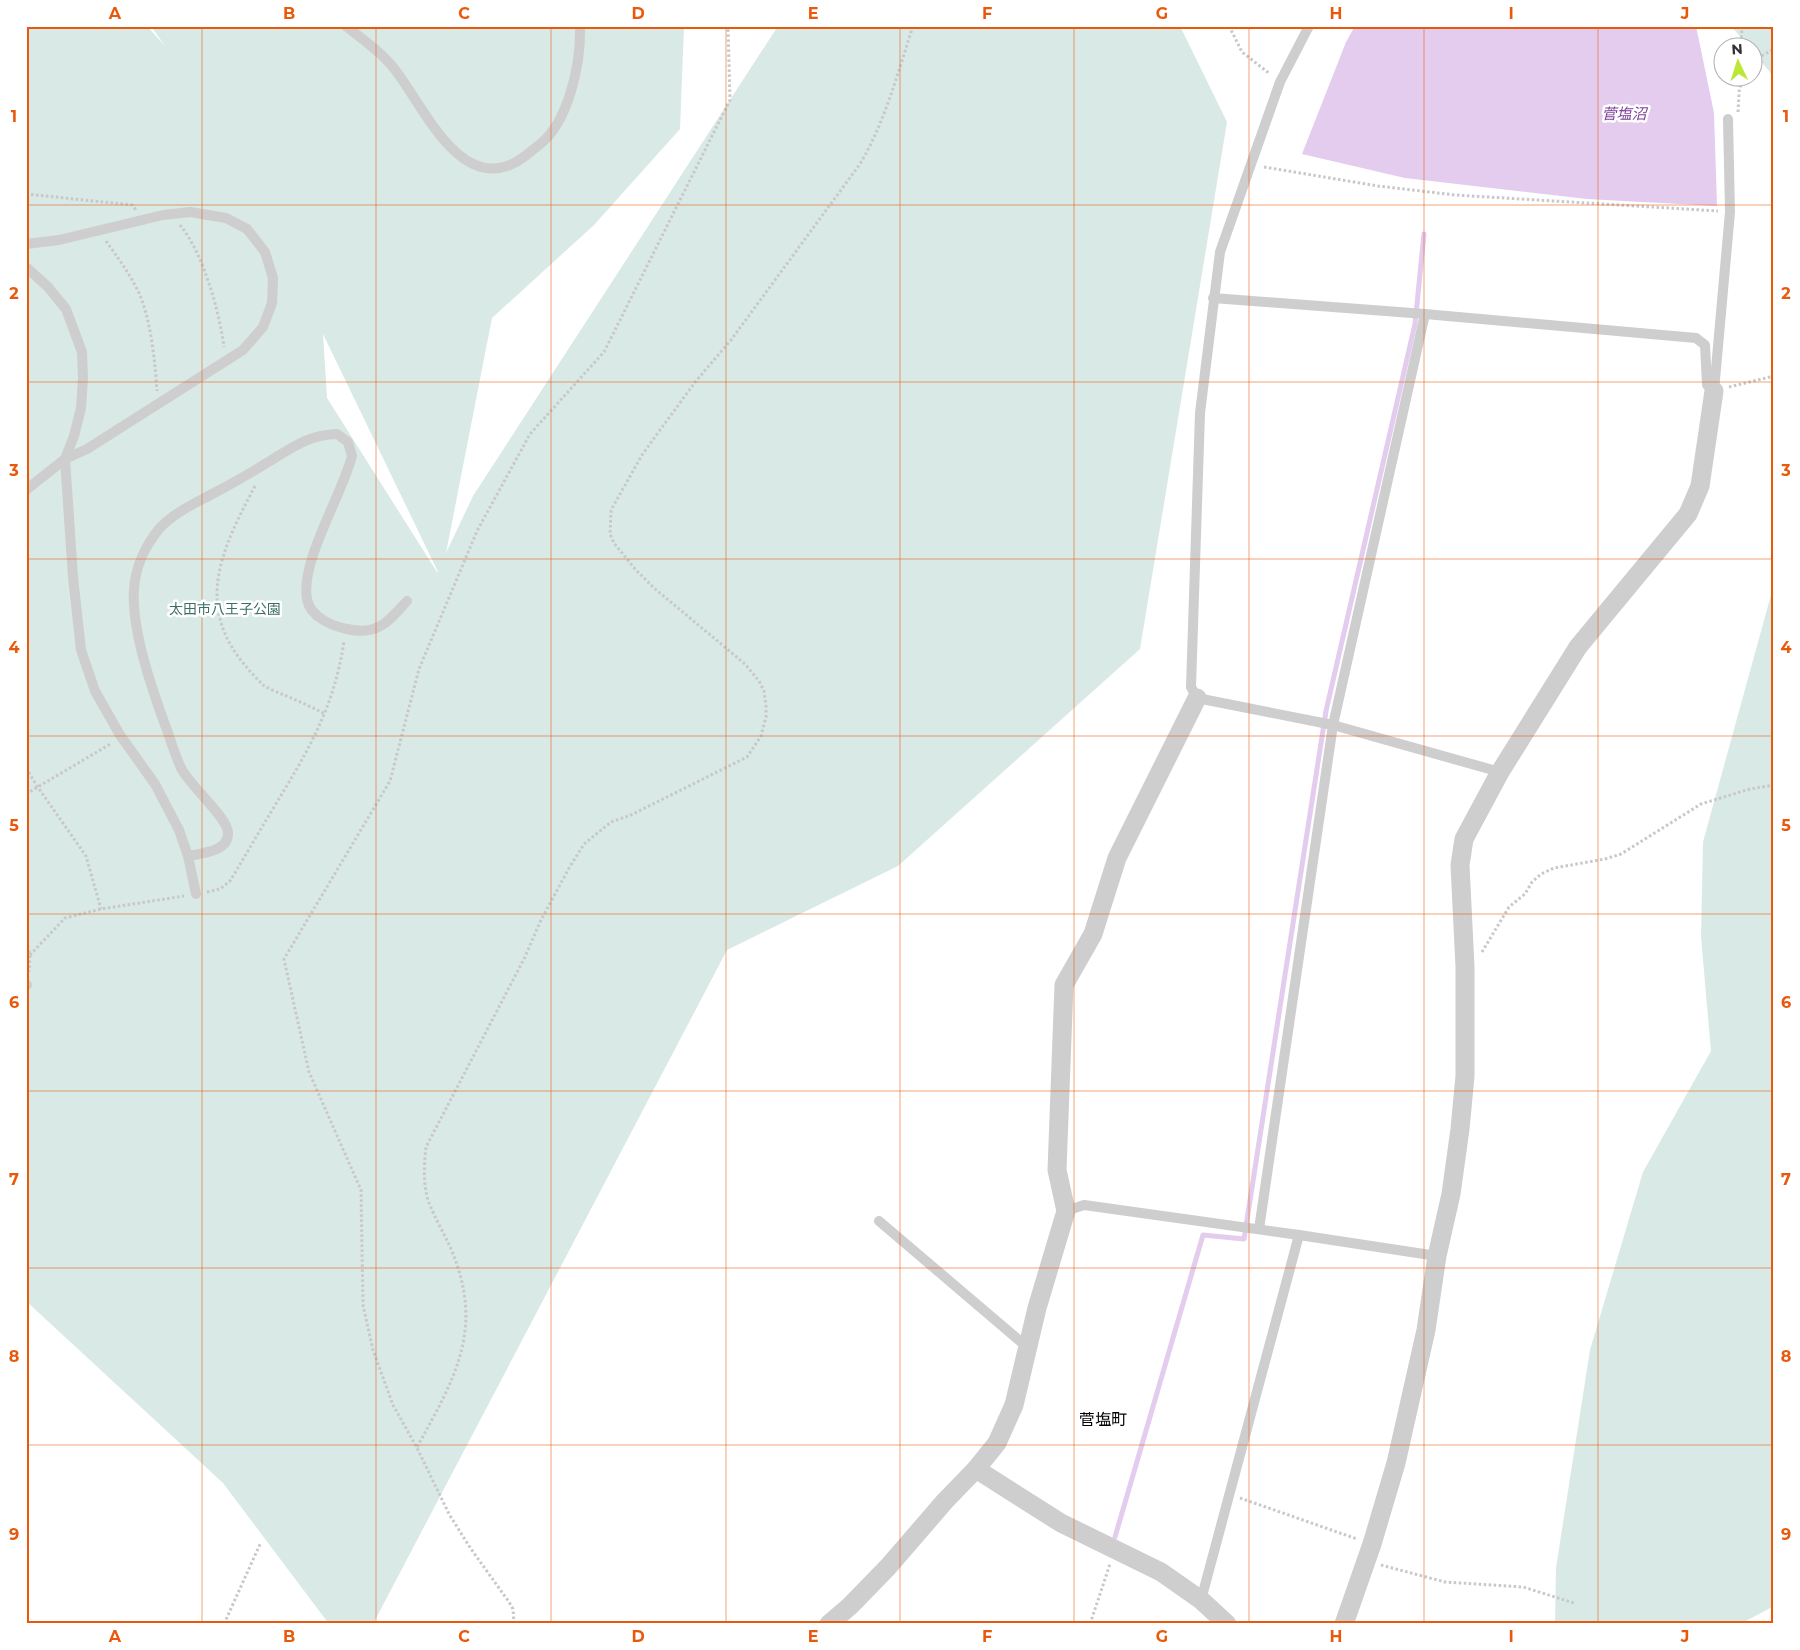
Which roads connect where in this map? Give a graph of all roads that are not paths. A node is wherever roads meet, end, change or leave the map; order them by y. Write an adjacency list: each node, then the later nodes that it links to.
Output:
1 (346, 26): 2 (lane)
2 (580, 26)
3 (1309, 26): 7 (lane)
4 (1728, 119): 9 (lane)
5 (26, 244): 10 (lane)
6 (26, 267): 10 (lane)
7 (1213, 298): 8 (lane); 13 (lane)
8 (1426, 314): 9 (lane); 14 (lane)
9 (1714, 391): 15 (street)
10 (65, 459): 11 (lane); 16 (lane)
11 (26, 490)
12 (408, 601): 16 (lane)
13 (1197, 698): 14 (lane); 18 (street)
14 (1333, 725): 15 (lane); 20 (lane)
15 (1500, 772): 22 (street)
16 (188, 856): 17 (lane)
17 (196, 894)
18 (1066, 1211): 20 (lane); 23 (street)
19 (879, 1221): 23 (lane)
20 (1259, 1229): 21 (lane)
21 (1299, 1235): 22 (lane); 25 (lane)
22 (1437, 1256): 28 (street)
23 (1027, 1346): 24 (street)
24 (976, 1469): 25 (street); 26 (street)
25 (1202, 1600): 27 (street)
26 (829, 1624)
27 (1227, 1624)
28 (1344, 1624)

